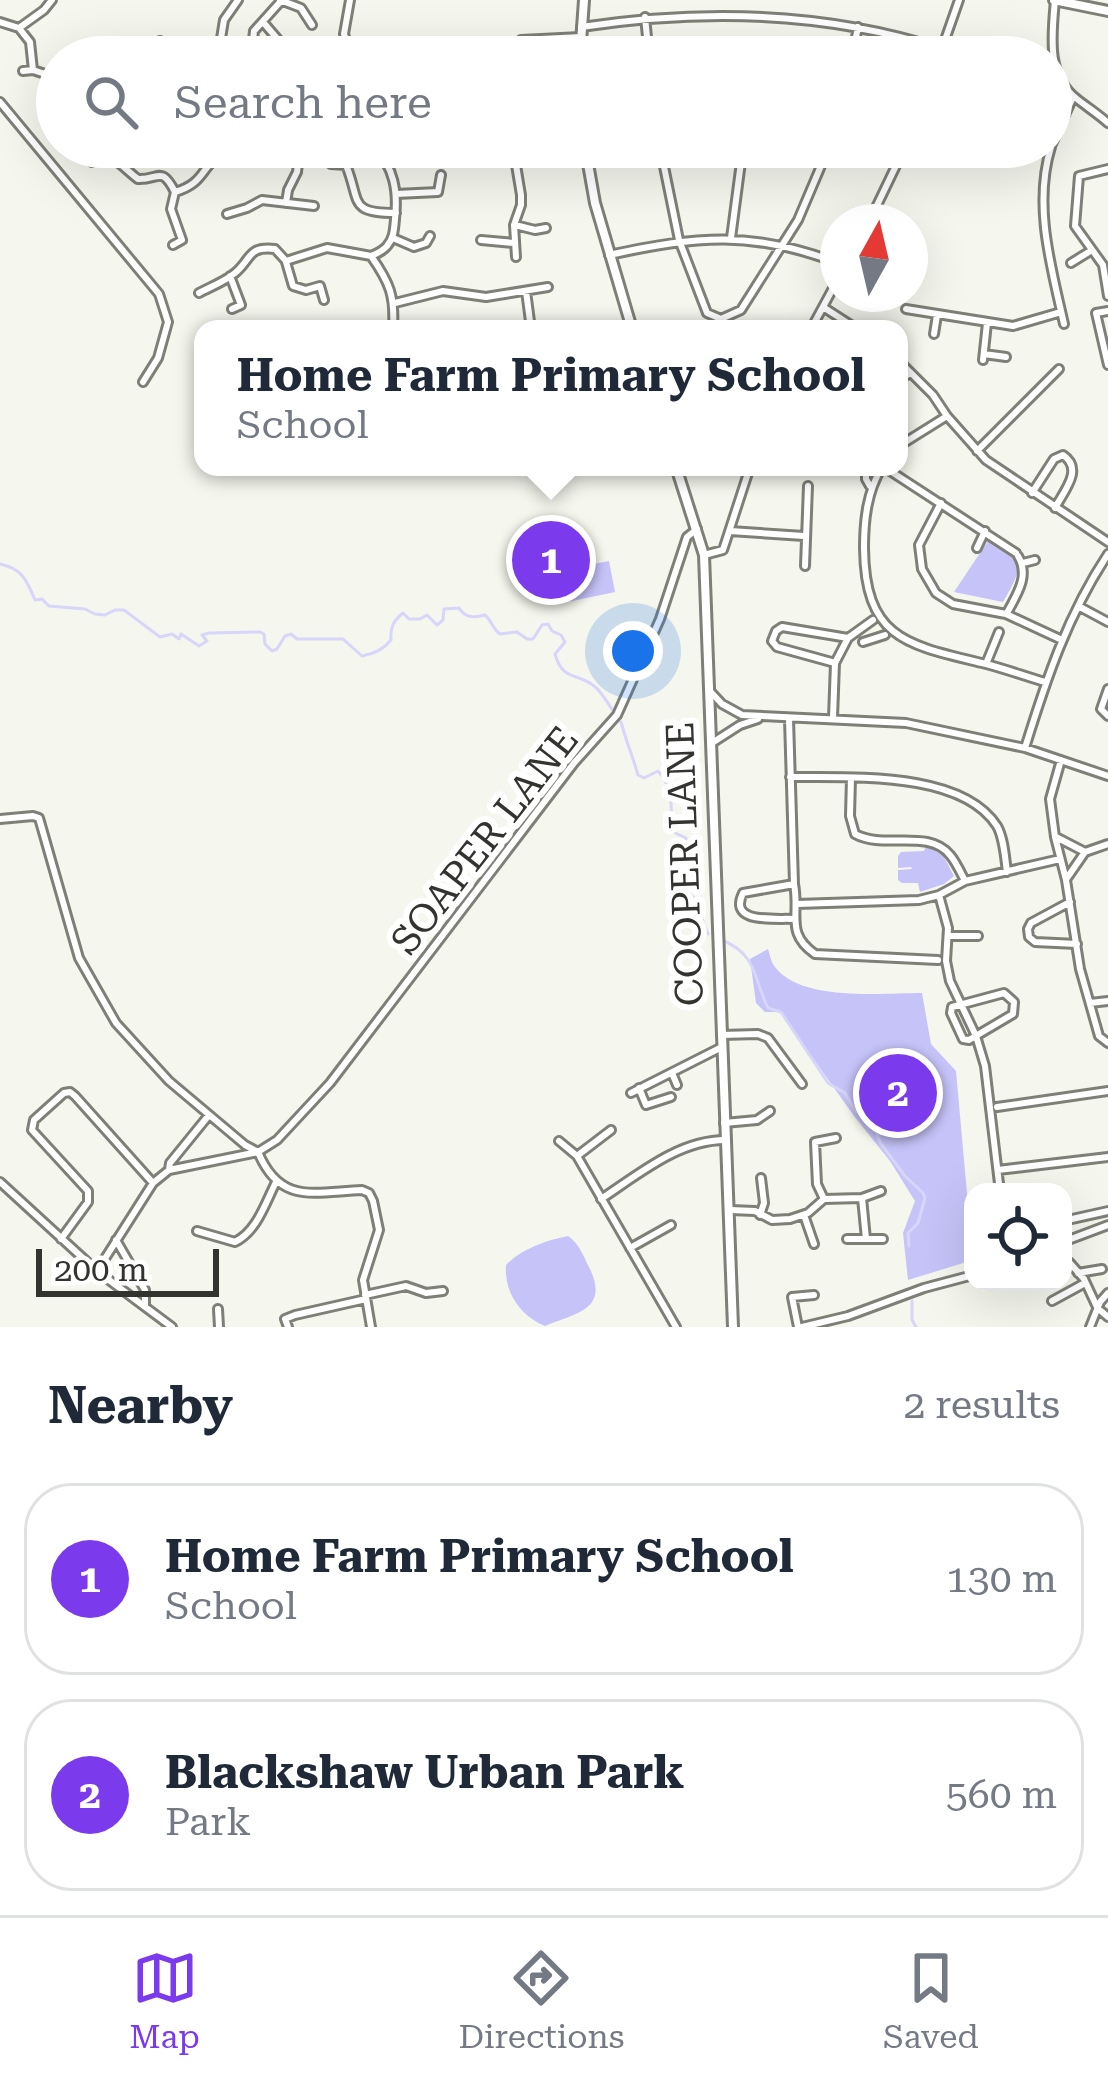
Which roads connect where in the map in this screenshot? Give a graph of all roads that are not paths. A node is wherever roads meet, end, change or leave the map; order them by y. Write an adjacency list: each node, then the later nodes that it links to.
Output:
1 (52, 0): 15 (street)
2 (238, 0): 17 (street)
3 (350, 0): 20 (street)
4 (584, 0): 16 (main road)
5 (958, 0): 26 (street)
6 (1055, 0): 8 (main road); 27 (street)
7 (280, 1): 12 (street); 13 (street)
8 (1071, 2): 9 (main road)
9 (1108, 10)
10 (645, 17): 14 (street); 16 (street); 23 (street)
11 (0, 22): 15 (street)
12 (263, 22): 18 (street); 19 (street)
13 (312, 25)
14 (858, 27): 24 (street); 25 (street)
15 (19, 28): 28 (street)
16 (581, 32): 21 (street); 22 (main road)
17 (221, 36)
18 (253, 36)
19 (275, 36)
20 (345, 36)
21 (551, 36)
22 (581, 36)
23 (647, 36)
24 (856, 36)
25 (902, 36)
26 (946, 36)
27 (1053, 36)
28 (33, 70): 29 (street); 30 (street)
29 (23, 71)
30 (36, 71)
31 (1073, 97): 33 (street)
32 (0, 102): 34 (street)
33 (1108, 123)
34 (36, 145)
35 (55, 168): 99 (street)
36 (126, 168): 50 (street)
37 (208, 168): 50 (street)
38 (295, 168): 52 (street)
39 (347, 168): 55 (street)
40 (388, 168): 51 (street)
41 (516, 168): 57 (street)
42 (589, 168): 68 (main road)
43 (665, 168): 63 (street)
44 (740, 168): 61 (street)
45 (820, 168): 65 (street)
46 (895, 168): 53 (street)
47 (1045, 168): 84 (street)
48 (1108, 170): 67 (street)
49 (441, 175): 51 (street)
50 (175, 191): 66 (street)
51 (396, 194): 55 (street)
52 (286, 202): 54 (street); 56 (street)
53 (878, 204)
54 (314, 206)
55 (396, 213): 60 (street)
56 (226, 214)
57 (514, 225): 58 (street); 64 (street)
58 (546, 228)
59 (430, 236): 60 (street)
60 (393, 238): 69 (street)
61 (731, 238): 63 (street); 65 (street)
62 (482, 240): 64 (street)
63 (680, 240): 68 (street); 86 (street)
64 (514, 243): 70 (street)
65 (781, 244): 71 (street); 86 (street)
66 (173, 245)
67 (1092, 250): 73 (street); 78 (street)
68 (609, 255): 89 (main road)
69 (371, 256): 72 (street); 80 (street)
70 (517, 257)
71 (820, 257)
72 (286, 261): 74 (street); 79 (street)
73 (1071, 263)
74 (230, 277): 77 (street); 81 (street)
75 (550, 285): 76 (street)
76 (526, 291): 80 (street); 88 (street)
77 (199, 293)
78 (1108, 296)
79 (325, 300)
80 (395, 303): 87 (street)
81 (232, 309)
82 (1108, 311): 94 (street)
83 (922, 312): 85 (street)
84 (1061, 312): 90 (street); 91 (street)
85 (938, 315): 90 (street); 92 (street)
86 (721, 319)
87 (394, 320)
88 (530, 320)
89 (629, 320)
90 (987, 323): 93 (street)
91 (1064, 324)
92 (934, 334)
93 (1006, 357)
94 (1108, 365)
95 (1059, 368): 102 (street)
96 (908, 370): 97 (street)
97 (911, 373): 98 (street); 100 (street)
98 (908, 375)
99 (143, 382)
100 (946, 416): 101 (street); 102 (street)
101 (908, 440)
102 (977, 451): 110 (street)
103 (679, 476): 113 (main road, COOPER LANE)
104 (747, 476): 115 (street)
105 (866, 476): 109 (street)
106 (877, 476): 109 (street)
107 (898, 476): 111 (street)
108 (808, 486): 116 (street)
109 (871, 486): 134 (street)
110 (1032, 493): 112 (street); 112 (street)
111 (941, 502): 114 (street); 125 (street)
112 (1055, 508): 117 (street)
113 (697, 529): 120 (main road, COOPER LANE); 189 (street, SOAPER LANE)
114 (985, 531): 118 (street); 121 (street)
115 (730, 532): 116 (street); 120 (street)
116 (806, 536): 123 (street)
117 (1108, 542)
118 (977, 548)
119 (1108, 554): 124 (street)
120 (704, 555): 136 (main road, COOPER LANE)
121 (1019, 557): 122 (street); 125 (street)
122 (1035, 560)
123 (805, 566)
124 (1078, 606): 126 (street); 131 (street)
125 (1006, 614): 131 (street)
126 (1108, 622)
127 (999, 632): 134 (street)
128 (885, 635): 130 (street)
129 (848, 638): 130 (street); 133 (street); 133 (street)
130 (874, 638): 132 (street)
131 (1062, 640): 135 (street)
132 (862, 642)
133 (835, 663): 142 (street)
134 (986, 664): 135 (street)
135 (1045, 682): 145 (street)
136 (708, 689): 138 (street); 144 (main road, COOPER LANE)
137 (1108, 689): 139 (street)
138 (722, 704): 140 (street); 143 (street)
139 (1108, 716)
140 (762, 718): 141 (street); 143 (street)
141 (789, 718): 142 (street); 148 (street)
142 (833, 718): 145 (street)
143 (727, 732): 144 (street)
144 (710, 744): 170 (main road, COOPER LANE)
145 (1025, 748): 146 (street)
146 (1061, 760): 147 (street); 151 (street)
147 (1108, 776)
148 (790, 777): 149 (street); 158 (street)
149 (850, 778): 155 (street); 157 (street)
150 (0, 819): 183 (street)
151 (1055, 837): 153 (street); 154 (street)
152 (1108, 844): 153 (street)
153 (1085, 852): 156 (street)
154 (1060, 859): 155 (street); 156 (street)
155 (1007, 872): 157 (street)
156 (1066, 880): 160 (street)
157 (965, 881): 159 (street)
158 (794, 884): 161 (street); 162 (street)
159 (939, 895): 161 (street); 163 (street)
160 (1070, 902): 165 (street); 165 (street)
161 (797, 904): 162 (street)
162 (794, 920): 166 (street)
163 (949, 936): 164 (street); 169 (street)
164 (978, 936)
165 (1077, 944): 168 (street)
166 (938, 959)
167 (1108, 1001): 168 (street)
168 (1090, 1003): 172 (street)
169 (962, 1004): 171 (street); 171 (street)
170 (720, 1035): 173 (main road, COOPER LANE); 175 (street)
171 (976, 1036): 193 (street)
172 (1108, 1043)
173 (720, 1048): 174 (street, COOPER LANE); 184 (main road, COOPER LANE)
174 (672, 1073): 176 (street); 177 (street, COOPER LANE)
175 (802, 1084)
176 (677, 1085)
177 (639, 1088): 179 (street, COOPER LANE); 180 (street)
178 (1108, 1091): 181 (street)
179 (631, 1093)
180 (670, 1097)
181 (997, 1107)
182 (770, 1111): 184 (street)
183 (209, 1115): 189 (street); 192 (street)
184 (724, 1123): 187 (main road, COOPER LANE)
185 (610, 1130): 190 (street)
186 (836, 1138): 200 (street)
187 (725, 1140): 202 (street); 203 (main road, COOPER LANE)
188 (559, 1141): 190 (street)
189 (258, 1152): 192 (street); 196 (street)
190 (577, 1156): 202 (street)
191 (1108, 1157): 193 (street)
192 (169, 1170): 197 (street)
193 (997, 1171): 198 (street)
194 (761, 1178): 205 (street)
195 (0, 1182): 212 (street)
196 (276, 1182): 210 (street); 228 (street)
197 (153, 1183): 212 (street); 216 (street)
198 (999, 1183)
199 (880, 1191): 201 (street)
200 (824, 1198): 201 (street); 206 (street)
201 (862, 1198): 214 (street)
202 (602, 1199): 218 (street)
203 (730, 1210): 205 (street); 238 (main road, COOPER LANE)
204 (1108, 1211): 207 (street)
205 (760, 1215): 206 (street)
206 (804, 1215): 217 (street)
207 (1072, 1219)
208 (1108, 1225): 211 (street)
209 (671, 1226): 218 (street)
210 (197, 1231)
211 (1072, 1238)
212 (61, 1239): 221 (street)
213 (848, 1239): 214 (street)
214 (866, 1239): 215 (street)
215 (883, 1239)
216 (116, 1240): 221 (street); 230 (street)
217 (814, 1244)
218 (630, 1248): 237 (street)
219 (1072, 1265): 222 (street)
220 (1102, 1269): 222 (street)
221 (97, 1271): 230 (street)
222 (1078, 1273): 224 (street)
223 (964, 1277): 239 (street)
224 (1085, 1283): 229 (street); 232 (street)
225 (443, 1291): 228 (street)
226 (1108, 1293): 232 (street)
227 (814, 1294): 239 (street)
228 (366, 1297): 235 (street); 236 (street)
229 (1052, 1301)
230 (145, 1306): 233 (street)
231 (218, 1309): 234 (street)
232 (1102, 1312): 240 (street)
233 (172, 1327)
234 (219, 1327)
235 (288, 1327)
236 (371, 1327)
237 (676, 1327)
238 (733, 1327)
239 (800, 1327)
240 (1090, 1327)

